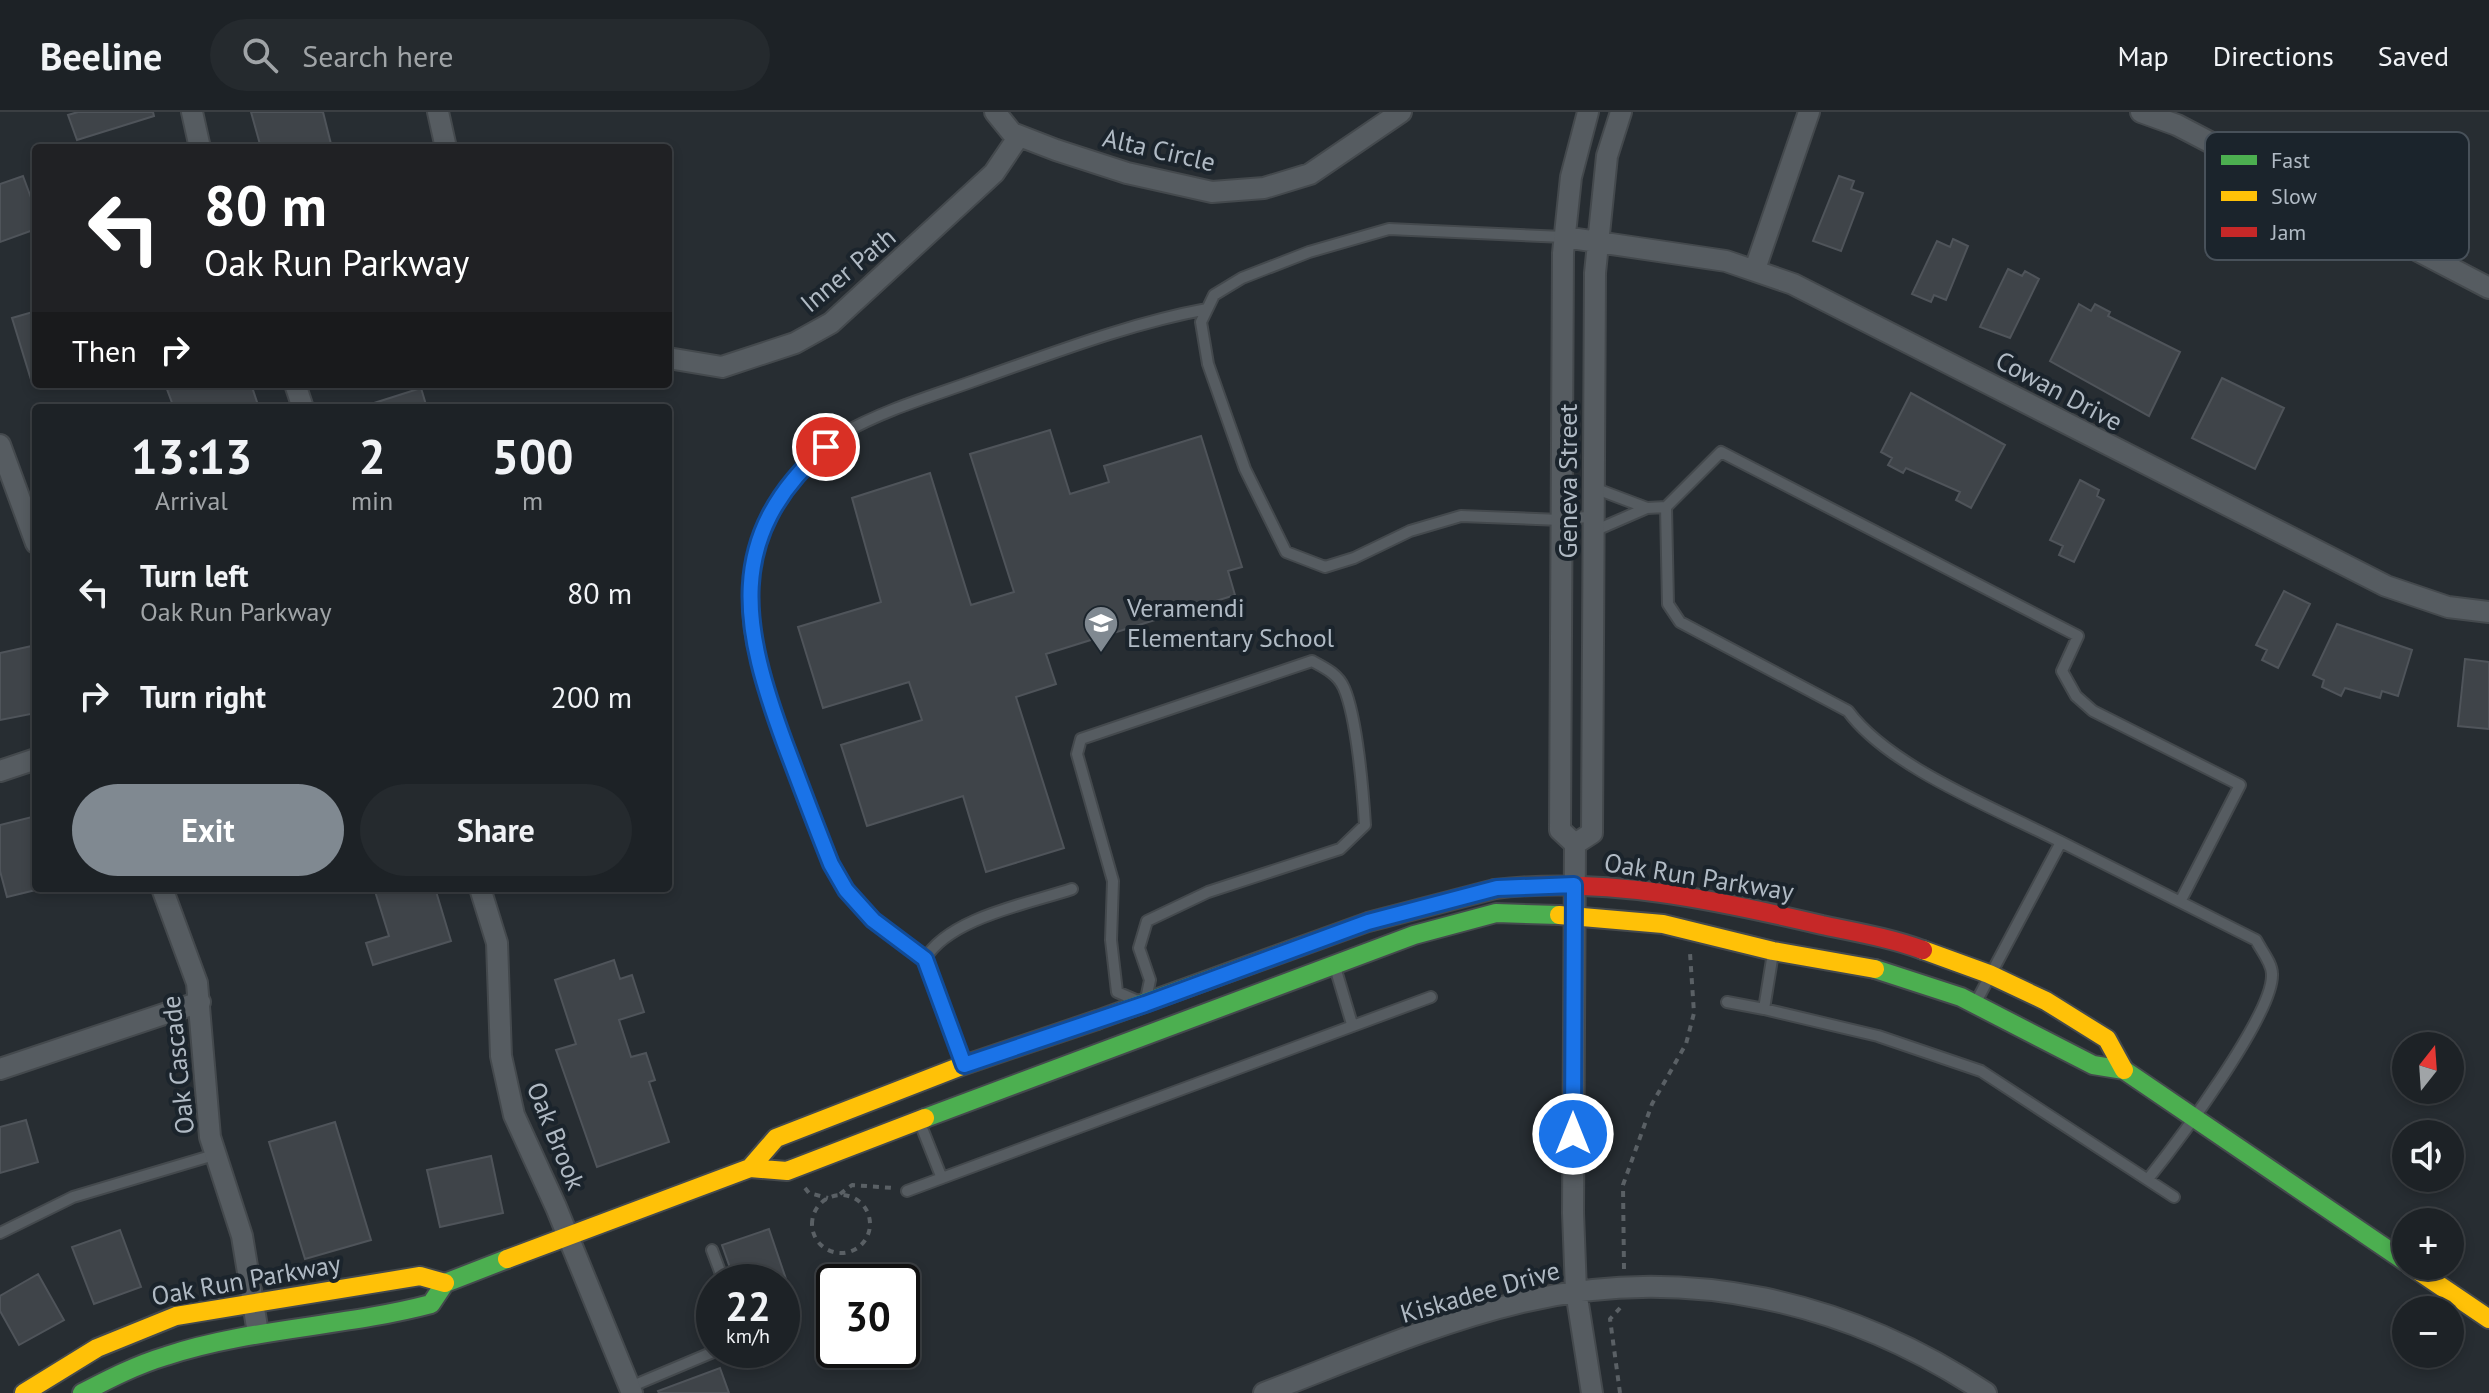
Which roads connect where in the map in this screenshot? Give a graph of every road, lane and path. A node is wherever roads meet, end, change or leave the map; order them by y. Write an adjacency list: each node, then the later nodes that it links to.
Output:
1 (192, 112): 11 (street)
2 (438, 112): 12 (street)
3 (995, 112): 9 (street, Alta Circle)
4 (1401, 112): 9 (street, Alta Circle)
5 (1588, 112): 13 (street, Geneva Street)
6 (1621, 112): 14 (street, Geneva Street)
7 (1809, 112): 16 (street)
8 (2141, 112): 10 (street)
9 (1019, 136): 19 (street, Inner Path)
10 (2205, 139)
11 (199, 144)
12 (445, 144)
13 (1564, 237): 14 (street, Cowan Drive); 18 (lane); 24 (street, Geneva Street)
14 (1597, 242): 16 (street, Cowan Drive); 21 (street, Geneva Street)
15 (2436, 260): 17 (street)
16 (1755, 269): 27 (street, Cowan Drive)
17 (2489, 288)
18 (1207, 309): 24 (lane); 40 (lane)
19 (672, 359)
20 (2, 454): 26 (street)
21 (1594, 488): 23 (lane); 25 (street, Geneva Street)
22 (1666, 507): 23 (lane); 30 (lane); 36 (lane)
23 (1647, 508): 25 (lane)
24 (1561, 520): 25 (lane); 31 (street, Geneva Street)
25 (1594, 523): 31 (street, Geneva Street)
26 (32, 533)
27 (2489, 612)
28 (32, 760): 29 (street)
29 (0, 771)
30 (2061, 842): 36 (lane); 42 (lane)
31 (1575, 844): 32 (street, Geneva Street)
32 (1574, 885): 37 (street, Geneva Street); 42 (street, Oak Run Parkway); 46 (street, Oak Run Parkway)
33 (1072, 889): 40 (lane)
34 (163, 892): 44 (street, Oak Cascade)
35 (481, 892): 66 (street, Oak Brook)
36 (2181, 900): 54 (lane)
37 (1573, 915): 39 (street, Oak Run Parkway); 41 (street, Oak Run Parkway); 73 (street, Geneva Street)
38 (1690, 951): 72 (path)
39 (1773, 951): 47 (street, Oak Run Parkway); 48 (lane)
40 (925, 959): 51 (lane)
41 (1335, 965): 49 (lane); 50 (street, Oak Run Parkway)
42 (1989, 974): 47 (lane); 53 (street, Oak Run Parkway)
43 (1431, 997): 49 (lane)
44 (200, 1002): 52 (street); 56 (street, Oak Cascade)
45 (1727, 1002): 48 (lane)
46 (1145, 1004): 46 (lane); 50 (street); 51 (street, Oak Run Parkway)
47 (1975, 1004): 53 (street, Oak Run Parkway)
48 (1764, 1009): 59 (lane)
49 (1352, 1024): 58 (lane)
50 (1154, 1030): 55 (street, Oak Run Parkway)
51 (964, 1065): 57 (street, Oak Run Parkway)
52 (0, 1069)
53 (2124, 1070): 54 (street, Oak Run Parkway)
54 (2196, 1119): 59 (lane); 68 (street, Oak Run Parkway)
55 (919, 1122): 57 (street, Oak Run Parkway); 58 (lane)
56 (214, 1155): 65 (lane); 74 (street, Oak Cascade)
57 (750, 1168): 66 (street, Oak Run Parkway)
58 (941, 1176): 61 (lane)
59 (2148, 1179): 63 (lane)
60 (802, 1183): 64 (path)
61 (907, 1191): 62 (path)
62 (839, 1195): 64 (path); 64 (path)
63 (2174, 1197)
64 (828, 1198)
65 (0, 1233)
66 (567, 1235): 71 (street, Oak Run Parkway); 78 (street, Oak Brook)
67 (712, 1250): 69 (lane)
68 (2392, 1252)
69 (717, 1264)
70 (2432, 1280): 75 (street)
71 (445, 1283): 74 (street, Oak Run Parkway); 76 (street, Oak Run Parkway)
72 (1628, 1286): 73 (street, Kiskadee Drive); 83 (path); 84 (street, Kiskadee Drive)
73 (1576, 1291): 81 (street, Kiskadee Drive); 82 (street, Geneva Street)
74 (254, 1301): 76 (street, Oak Cascade); 79 (street, Oak Run Parkway)
75 (2489, 1319)
76 (258, 1333): 80 (street, Oak Run Parkway)
77 (696, 1360): 78 (lane)
78 (631, 1390)
79 (24, 1393)
80 (82, 1393)
81 (1264, 1393)
82 (1592, 1393)
83 (1620, 1393)
84 (1986, 1393)

